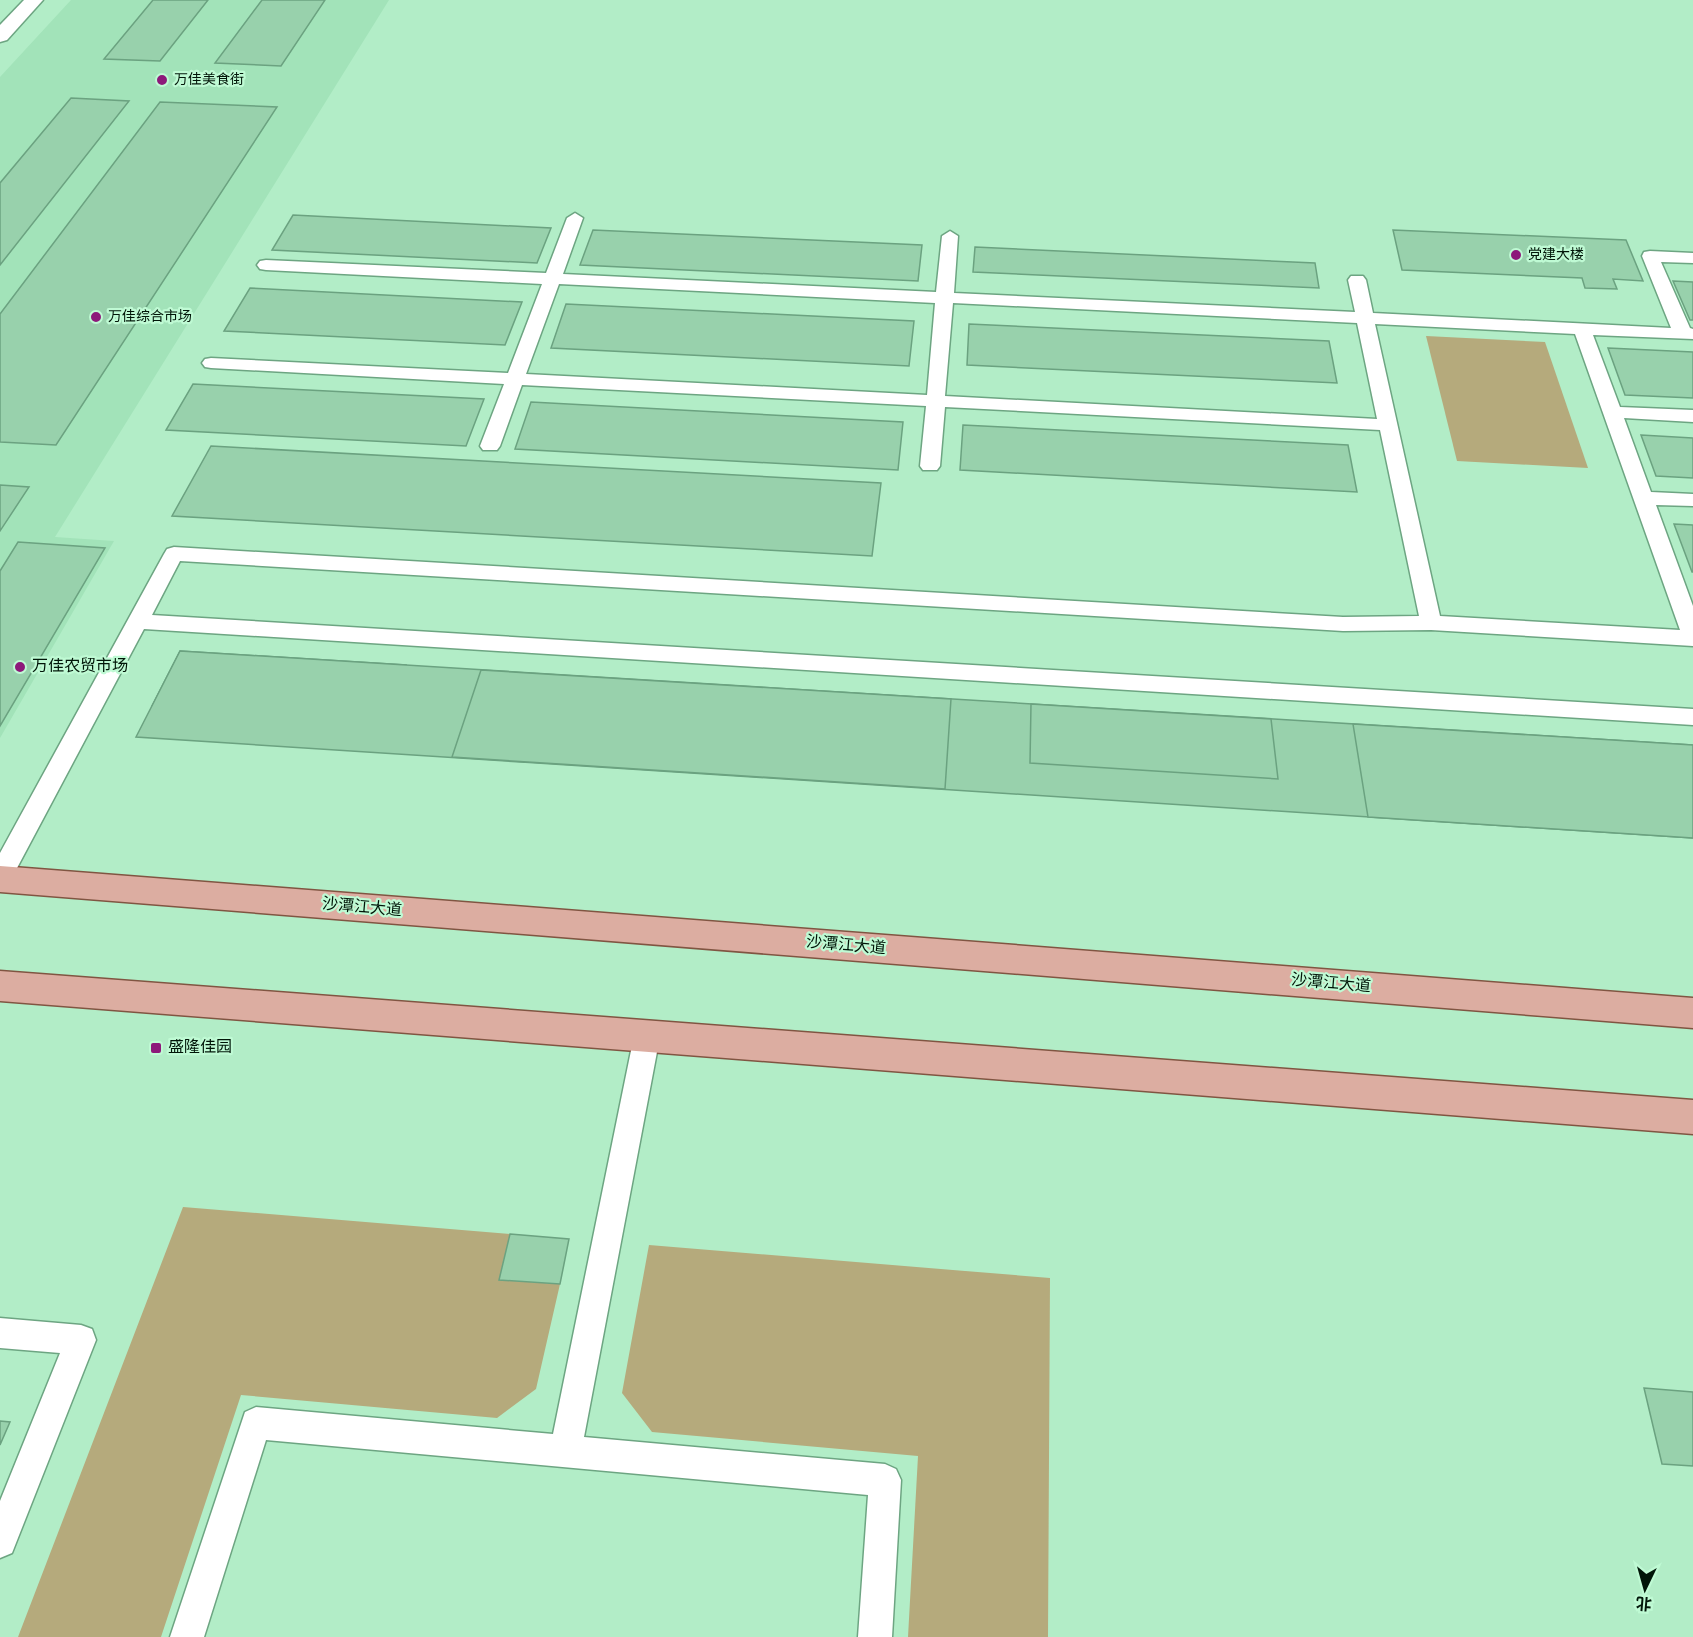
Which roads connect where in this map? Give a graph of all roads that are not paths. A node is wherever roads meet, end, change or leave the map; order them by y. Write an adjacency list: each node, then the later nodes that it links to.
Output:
1 (34, 0): 2 (main road)
2 (0, 36)
3 (575, 218): 7 (lane)
4 (950, 236): 9 (lane)
5 (1693, 258): 12 (lane)
6 (266, 265): 7 (lane)
7 (552, 279): 9 (lane); 14 (lane)
8 (1357, 279): 10 (lane)
9 (944, 298): 10 (lane); 15 (lane)
10 (1365, 318): 11 (lane); 18 (lane)
11 (1582, 329): 12 (lane); 16 (lane)
12 (1688, 334)
13 (210, 363): 14 (lane)
14 (515, 379): 15 (lane); 19 (lane)
15 (935, 401): 18 (lane); 20 (lane)
16 (1612, 412): 17 (lane); 21 (lane)
17 (1693, 416)
18 (1388, 425): 25 (lane)
19 (490, 446)
20 (930, 466)
21 (1643, 498): 22 (lane); 23 (lane)
22 (1693, 500)
23 (1683, 583): 26 (lane)
24 (137, 621): 25 (lane); 27 (lane); 28 (lane)
25 (1431, 623): 26 (lane)
26 (1693, 637)
27 (1693, 717)
28 (0, 877): 30 (main road, 沙潭江大道)
29 (0, 986): 31 (main road)
30 (1693, 1013)
31 (646, 1036): 32 (main road); 34 (lane)
32 (1693, 1117)
33 (0, 1333): 35 (lane)
34 (565, 1451): 36 (lane); 37 (lane)
35 (0, 1541)
36 (187, 1637)
37 (875, 1637)

